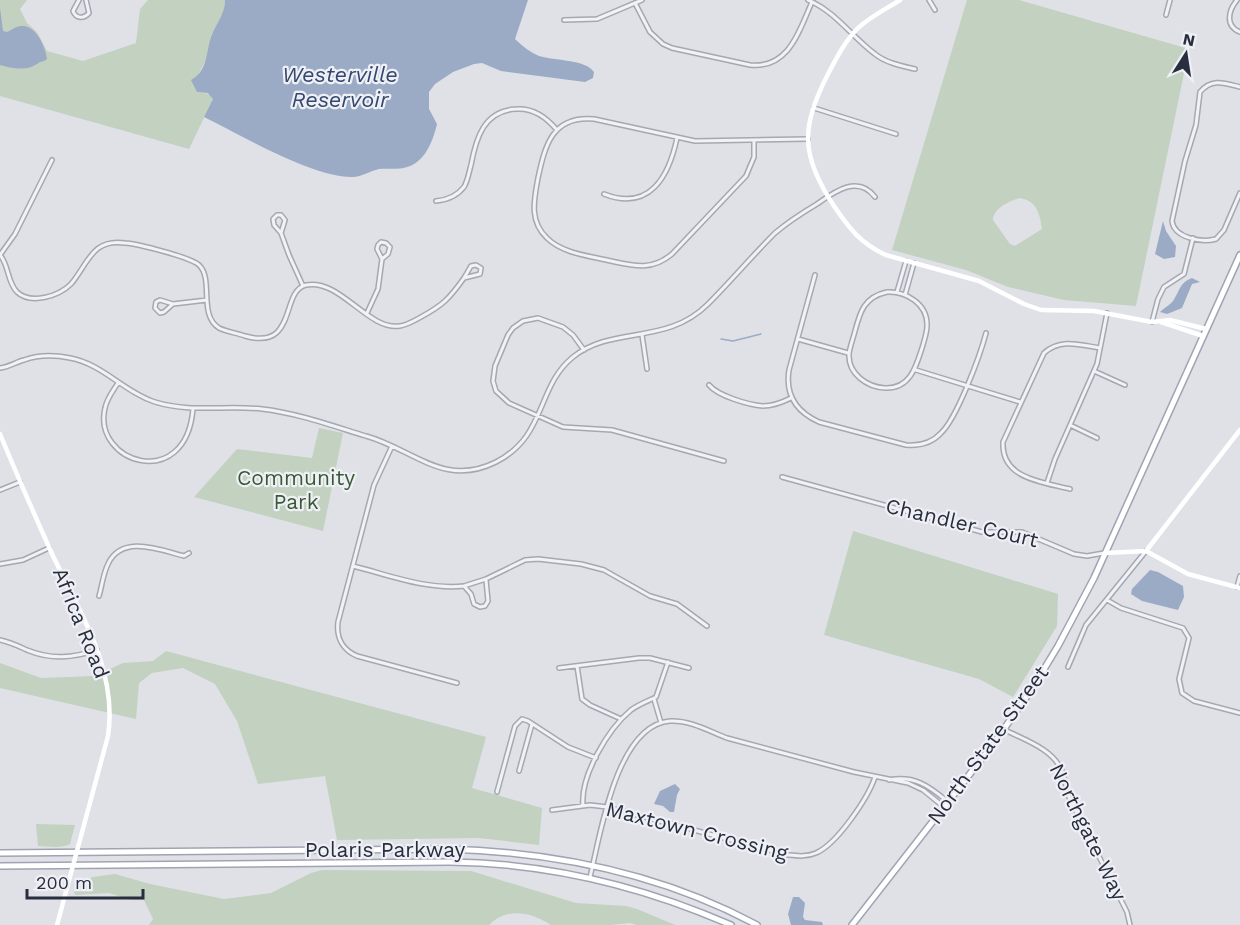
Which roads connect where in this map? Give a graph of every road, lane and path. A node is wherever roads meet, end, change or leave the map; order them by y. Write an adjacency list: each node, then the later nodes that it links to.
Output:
1 (79, 0): 2 (street)
2 (87, 0)
3 (642, 0): 9 (street)
4 (900, 0): 14 (street)
5 (929, 0): 10 (street)
6 (1170, 0): 11 (street)
7 (1237, 0): 13 (street)
8 (810, 1): 9 (street); 14 (street)
9 (636, 3): 12 (street)
10 (935, 10)
11 (1166, 15)
12 (564, 20)
13 (1240, 32)
14 (852, 34): 15 (street); 17 (street)
15 (915, 69)
16 (1240, 87): 30 (street)
17 (813, 108): 19 (street); 21 (street)
18 (556, 130): 20 (street); 22 (street); 28 (street)
19 (896, 134)
20 (677, 138): 22 (street); 24 (street)
21 (808, 139): 22 (street); 26 (street)
22 (754, 140)
23 (52, 160): 31 (street)
24 (604, 194)
25 (1240, 194): 30 (street)
26 (828, 196): 27 (street); 34 (street); 49 (street)
27 (874, 197)
28 (436, 201)
29 (281, 233): 29 (street); 38 (street)
30 (1193, 238): 45 (street)
31 (0, 255): 41 (street)
32 (1240, 255): 47 (main road, North State Street)
33 (382, 259): 33 (street); 43 (street)
34 (906, 261): 35 (street); 39 (street)
35 (914, 263): 40 (street); 44 (street)
36 (815, 275): 51 (street)
37 (464, 278): 37 (street); 43 (street)
38 (303, 286): 41 (street); 43 (street)
39 (897, 292): 40 (street); 54 (street)
40 (905, 295): 58 (street)
41 (207, 300): 42 (street)
42 (173, 304): 42 (street)
43 (367, 313)
44 (1107, 313): 45 (street); 52 (street)
45 (1152, 322): 46 (street)
46 (1161, 322): 47 (street); 50 (street)
47 (1206, 329): 50 (main road, North State Street)
48 (986, 333): 63 (street)
49 (642, 335): 53 (street); 57 (street)
50 (1203, 336): 82 (main road, North State Street)
51 (798, 339): 54 (street); 65 (street)
52 (1100, 348): 59 (street); 66 (street)
53 (584, 350): 68 (street); 68 (street)
54 (849, 353): 58 (street)
55 (6, 367): 56 (street); 60 (street); 61 (street)
56 (0, 368)
57 (647, 369)
58 (916, 370): 63 (street)
59 (1094, 371): 64 (street); 69 (street)
60 (0, 373)
61 (118, 383): 67 (street); 67 (street)
62 (709, 385): 65 (street)
63 (966, 385): 65 (street); 66 (street)
64 (1125, 385)
65 (791, 398)
66 (1020, 402): 77 (street)
67 (194, 409): 73 (street)
68 (538, 416): 73 (street); 74 (street)
69 (1070, 425): 72 (street); 77 (street)
70 (1240, 430): 81 (street)
71 (0, 434): 76 (street, Africa Road)
72 (1097, 438)
73 (392, 446): 85 (street)
74 (724, 461)
75 (782, 477): 82 (street, Chandler Court)
76 (20, 482): 79 (street); 80 (street, Africa Road)
77 (1047, 483): 78 (street)
78 (1070, 489)
79 (0, 490)
80 (50, 548): 84 (street); 94 (street, Africa Road)
81 (1146, 551): 82 (street); 89 (street); 91 (street)
82 (1106, 552): 106 (main road, North State Street)
83 (189, 553): 90 (street)
84 (0, 564)
85 (353, 566): 88 (street); 100 (street)
86 (1240, 576): 89 (street)
87 (486, 579): 88 (street); 88 (street); 92 (street)
88 (464, 586)
89 (1238, 588)
90 (99, 596)
91 (1107, 600): 97 (street); 102 (street)
92 (707, 626)
93 (0, 640): 94 (street)
94 (97, 650): 117 (street, Africa Road)
95 (668, 662): 96 (street); 99 (street); 101 (street)
96 (577, 666): 98 (street); 103 (street)
97 (1068, 667)
98 (559, 668)
99 (689, 668)
100 (457, 683)
101 (654, 699): 103 (street); 104 (street)
102 (1240, 713)
103 (621, 719): 107 (street)
104 (661, 723): 109 (street); 114 (street)
105 (532, 724): 107 (street); 108 (street); 111 (street)
106 (1004, 729): 112 (main road, North State Street); 126 (street, Northgate Way)
107 (596, 758): 113 (street)
108 (519, 771)
109 (875, 777): 110 (street); 114 (street, Maxtown Crossing)
110 (887, 780): 112 (street); 112 (street)
111 (497, 792)
112 (946, 804): 125 (main road, North State Street)
113 (583, 806): 114 (street, Maxtown Crossing); 115 (street, Maxtown Crossing)
114 (607, 807): 120 (street)
115 (552, 810)
116 (0, 853): 117 (main road, Polaris Parkway)
117 (77, 853): 118 (street, Africa Road); 120 (main road, Polaris Parkway)
118 (73, 865): 119 (main road, Polaris Parkway); 121 (main road, Polaris Parkway); 122 (street, Africa Road)
119 (0, 866)
120 (593, 866): 121 (street); 124 (main road, Polaris Parkway)
121 (590, 878): 123 (main road, Polaris Parkway)
122 (57, 925)
123 (731, 925)
124 (758, 925)
125 (852, 925)
126 (1130, 925)

